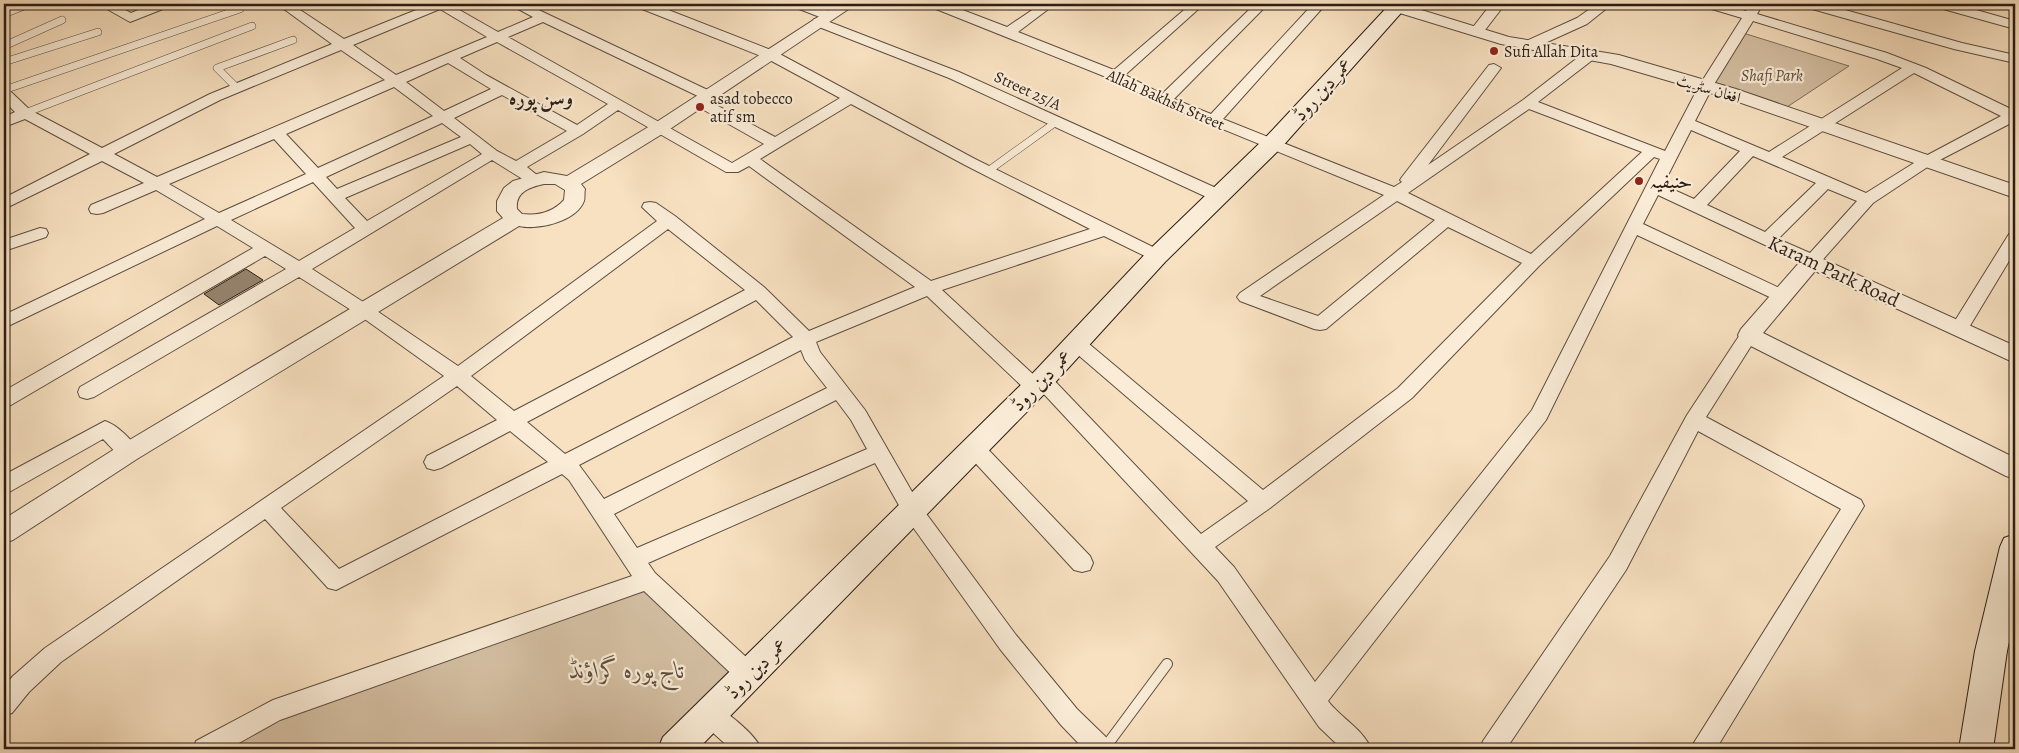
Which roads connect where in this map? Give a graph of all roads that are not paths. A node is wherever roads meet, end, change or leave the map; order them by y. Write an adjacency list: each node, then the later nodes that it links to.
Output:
1 (29, 4): 24 (lane)
2 (105, 4): 3 (street)
3 (164, 4)
4 (284, 4): 35 (street)
5 (441, 4): 33 (street); 35 (street)
6 (516, 4): 25 (street)
7 (642, 4): 38 (street)
8 (799, 4): 26 (street, Street 25/A)
9 (848, 4): 26 (street)
10 (939, 4): 32 (street, Allah Bakhsh Street)
11 (1049, 4): 32 (street)
12 (1198, 4): 45 (street)
13 (1262, 4): 53 (street)
14 (1320, 4): 59 (street)
15 (1498, 4): 30 (street)
16 (1584, 4): 21 (street)
17 (1710, 4): 23 (street)
18 (1810, 4): 41 (street)
19 (1940, 4): 28 (street)
20 (1394, 5): 30 (street, افغان سٹریٹ); 68 (main road, عمر دین روڈ)
21 (1603, 6): 36 (street)
22 (240, 8): 50 (lane)
23 (1754, 10): 44 (street); 47 (street)
24 (4, 14)
25 (544, 17): 33 (street); 52 (street)
26 (824, 19): 38 (street); 60 (street, Street 25/A)
27 (62, 20): 37 (lane)
28 (2015, 25)
29 (252, 26): 56 (lane)
30 (1477, 31): 36 (street, افغان سٹریٹ)
31 (98, 32): 42 (lane)
32 (1009, 32): 45 (street, Allah Bakhsh Street)
33 (498, 38): 40 (street); 55 (street)
34 (294, 40): 48 (lane)
35 (344, 44): 46 (street); 48 (street)
36 (1529, 44): 39 (street, افغان سٹریٹ)
37 (4, 46)
38 (771, 55): 51 (street); 52 (street)
39 (1590, 55): 47 (street, افغان سٹریٹ); 54 (street)
40 (450, 58): 46 (street); 49 (street)
41 (2015, 59)
42 (4, 62)
43 (1494, 68): 87 (street)
44 (1912, 68): 57 (street); 63 (street)
45 (1116, 76): 53 (street, Allah Bakhsh Street)
46 (397, 82): 58 (street); 66 (street)
47 (1706, 86): 62 (street); 63 (street, افغان سٹریٹ)
48 (237, 88): 72 (street)
49 (502, 90): 58 (street); 65 (street)
50 (4, 92): 56 (street)
51 (850, 98): 69 (street); 79 (street)
52 (704, 99): 64 (street); 69 (street)
53 (1164, 100): 59 (street, Allah Bakhsh Street)
54 (1528, 103): 71 (street); 87 (street)
55 (618, 104): 64 (street); 65 (street)
56 (25, 113): 61 (street); 72 (street)
57 (2014, 116): 77 (street)
58 (444, 117): 67 (street); 80 (street)
59 (1214, 120): 68 (street, Allah Bakhsh Street)
60 (1056, 122): 79 (lane); 89 (street, Street 25/A)
61 (4, 123)
62 (1687, 124): 70 (street); 74 (street)
63 (1822, 125): 75 (street); 77 (street, افغان سٹریٹ)
64 (661, 127): 76 (street); 82 (street)
65 (578, 131): 78 (street)
66 (277, 133): 80 (street); 84 (street)
67 (472, 138): 73 (street); 88 (street)
68 (1273, 143): 87 (street, Allah Bakhsh Street); 89 (main road, عمر دین روڈ)
69 (776, 144): 76 (street)
70 (1750, 150): 75 (street); 93 (street)
71 (1652, 151): 74 (street); 109 (street)
72 (102, 154): 84 (street); 91 (street)
73 (492, 154): 78 (street); 100 (street)
74 (1669, 157): 85 (street)
75 (1770, 158): 83 (street)
76 (750, 159): 111 (street)
77 (1927, 161): 86 (street, افغان سٹریٹ); 90 (street)
78 (516, 166): 81 (street)
79 (988, 171): 101 (street)
80 (316, 176): 88 (street); 97 (street)
81 (535, 180): 82 (street); 95 (street)
82 (570, 182): 95 (street)
83 (1826, 182): 90 (street); 104 (street)
84 (158, 184): 94 (street); 97 (street)
85 (1654, 187): 93 (street, Karam Park Road); 99 (street)
86 (2015, 192)
87 (1396, 194): 96 (street); 96 (street)
88 (335, 196): 100 (street)
89 (1218, 196): 107 (main road, عمر دین روڈ)
90 (1867, 199): 108 (street)
91 (4, 204)
92 (650, 207): 98 (street)
93 (1696, 207): 104 (street, Karam Park Road)
94 (98, 209)
95 (516, 219): 114 (street)
96 (1447, 219): 109 (street)
97 (218, 220): 106 (street); 115 (street)
98 (669, 220): 112 (street); 121 (street)
99 (1633, 226): 113 (street); 147 (street)
100 (365, 229): 110 (street)
101 (1105, 230): 107 (street); 111 (street)
102 (40, 234): 105 (street)
103 (2015, 238): 116 (street)
104 (1767, 240): 108 (street, Karam Park Road)
105 (4, 246)
106 (265, 249): 110 (street); 125 (street)
107 (1158, 256): 119 (main road, عمر دین روڈ)
108 (1812, 261): 113 (street); 116 (street, Karam Park Road)
109 (1533, 262): 135 (street)
110 (299, 270): 114 (street); 124 (street)
111 (929, 288): 118 (street); 122 (street)
112 (758, 291): 118 (street); 127 (street)
113 (1782, 296): 117 (street)
114 (365, 311): 121 (street); 129 (street)
115 (4, 322)
116 (1959, 328): 120 (street, Karam Park Road)
117 (1749, 335): 126 (street); 133 (street)
118 (806, 339): 123 (street); 132 (street)
119 (1076, 343): 122 (main road, عمر دین روڈ); 135 (street)
120 (2015, 355)
121 (458, 376): 127 (street); 136 (street)
122 (1038, 383): 128 (main road, عمر دین روڈ); 140 (street)
123 (838, 390): 130 (street); 138 (street)
124 (87, 392)
125 (4, 400)
126 (1694, 420): 155 (street); 156 (street)
127 (512, 422): 131 (street); 132 (street)
128 (974, 448): 137 (main road, عمر دین روڈ); 142 (street)
129 (129, 452): 134 (street); 139 (street)
130 (880, 452): 137 (street); 141 (street)
131 (434, 462)
132 (563, 464): 136 (street); 138 (street)
133 (2015, 469)
134 (4, 485)
135 (1263, 502): 140 (street)
136 (267, 508): 148 (street)
137 (912, 510): 146 (main road, عمر دین روڈ); 153 (street)
138 (601, 511): 141 (street)
139 (4, 532)
140 (1200, 546): 147 (street)
141 (634, 559): 144 (street)
142 (1082, 563)
143 (2013, 568): 157 (main road)
144 (647, 580): 146 (street); 150 (street)
145 (1167, 664): 153 (lane)
146 (749, 675): 149 (main road, عمر دین روڈ)
147 (1314, 701): 154 (street)
148 (4, 705)
149 (710, 715): 151 (main road, عمر دین روڈ); 152 (street)
150 (205, 749)
151 (675, 749)
152 (749, 749)
153 (1102, 749)
154 (1359, 749)
155 (1492, 749)
156 (1702, 749)
157 (1976, 749)

